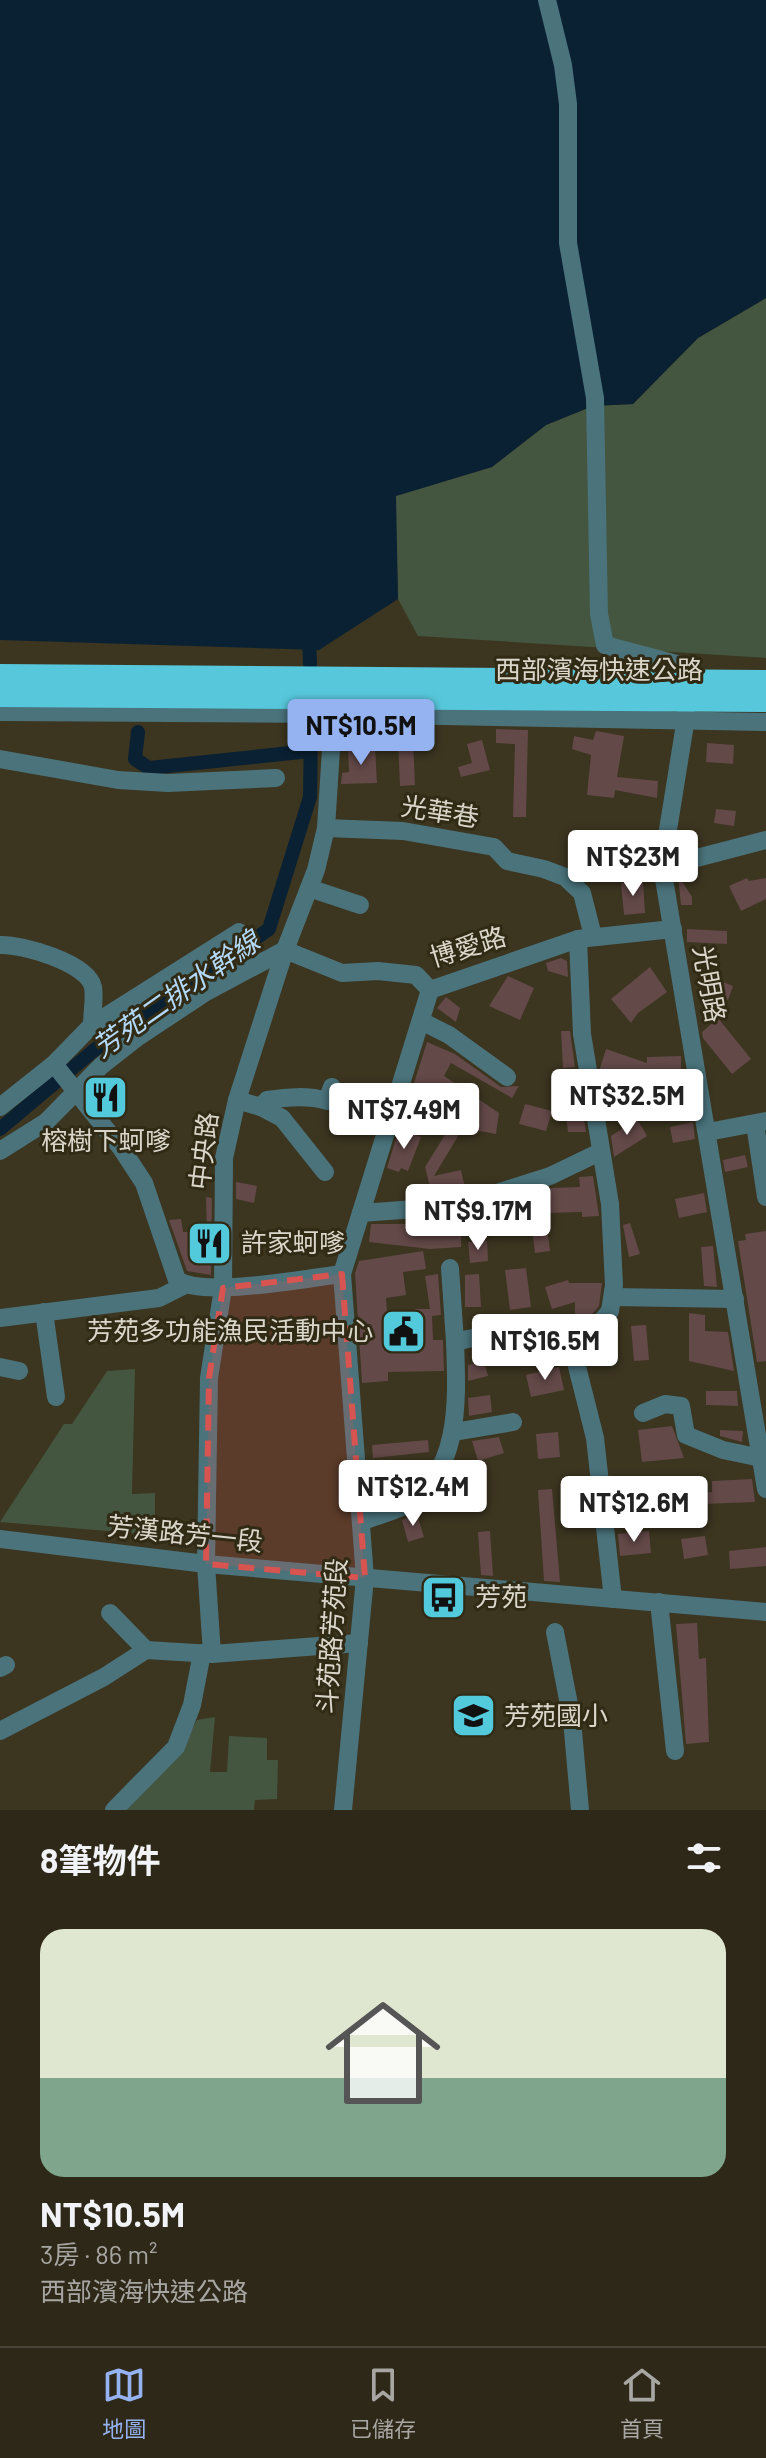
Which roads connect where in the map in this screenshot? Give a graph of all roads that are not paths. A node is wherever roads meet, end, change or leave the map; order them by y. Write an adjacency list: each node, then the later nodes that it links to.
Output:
1 (547, 0): 9 (street, 光明路)
2 (336, 668): 8 (street, 中央路)
3 (0, 676): 4 (highway, 西部濱海快速公路, bridge)
4 (766, 682)
5 (0, 695): 6 (highway, 西部濱海快速公路, bridge)
6 (766, 700)
7 (0, 712): 8 (street)
8 (333, 714): 9 (street); 13 (street, 中央路)
9 (686, 718): 10 (street); 15 (street, 光明路)
10 (766, 722)
11 (0, 759): 12 (street)
12 (276, 778)
13 (326, 828): 16 (street, 中央路); 20 (street, 光華巷)
14 (766, 840): 15 (street)
15 (662, 867): 18 (street, 光明路)
16 (309, 888): 17 (street); 22 (street, 中央路)
17 (360, 905)
18 (673, 929): 20 (street, 博愛路); 34 (street, 光明路)
19 (239, 932): 25 (street)
20 (586, 938): 23 (street, 博愛路); 36 (street, 光華巷)
21 (0, 945): 25 (street)
22 (285, 950): 23 (street, 博愛路); 29 (street); 30 (street, 中央路)
23 (430, 990): 24 (street)
24 (421, 1021): 27 (street); 39 (street)
25 (92, 1025): 26 (street)
26 (54, 1064): 29 (street); 31 (street)
27 (507, 1077)
28 (332, 1087): 32 (street)
29 (76, 1095): 35 (street); 42 (street)
30 (237, 1100): 32 (street); 43 (street, 中央路)
31 (0, 1107)
32 (261, 1107): 37 (street)
33 (761, 1123): 34 (street); 38 (street)
34 (708, 1132): 45 (street, 光明路)
35 (0, 1151)
36 (600, 1152): 39 (street); 44 (street, 光華巷)
37 (325, 1172)
38 (766, 1197)
39 (361, 1213): 41 (street)
40 (450, 1268): 49 (street)
41 (342, 1274): 43 (street); 58 (street, 斗苑路芳苑段)
42 (185, 1285): 43 (street); 46 (street)
43 (223, 1288): 60 (street, 中央路)
44 (613, 1297): 45 (street); 48 (street)
45 (735, 1299): 56 (street, 光明路)
46 (44, 1312): 47 (street); 52 (street)
47 (0, 1318)
48 (569, 1335): 49 (street); 62 (street)
49 (455, 1342): 55 (street)
50 (0, 1367): 51 (street)
51 (19, 1371)
52 (56, 1397)
53 (643, 1413): 56 (street)
54 (513, 1422): 55 (street)
55 (454, 1432): 58 (street)
56 (761, 1458): 57 (street, 光明路)
57 (766, 1489)
58 (363, 1521): 61 (street, 斗苑路芳苑段)
59 (0, 1539): 60 (street, 芳漢路芳一段)
60 (206, 1564): 61 (street, 芳漢路芳一段); 69 (street, 中央路)
61 (365, 1578): 62 (street, 芳漢路芳一段); 67 (street, 斗苑路芳苑段)
62 (613, 1599): 63 (street, 芳漢路芳一段)
63 (659, 1602): 64 (street, 芳漢路芳一段); 71 (street)
64 (766, 1612)
65 (110, 1613): 68 (street)
66 (555, 1632): 74 (street)
67 (359, 1643): 69 (street); 73 (street, 斗苑路芳苑段)
68 (146, 1650): 69 (street); 70 (street)
69 (207, 1654): 72 (street, 中央路)
70 (0, 1731)
71 (675, 1751)
72 (114, 1810)
73 (343, 1810)
74 (580, 1810)

